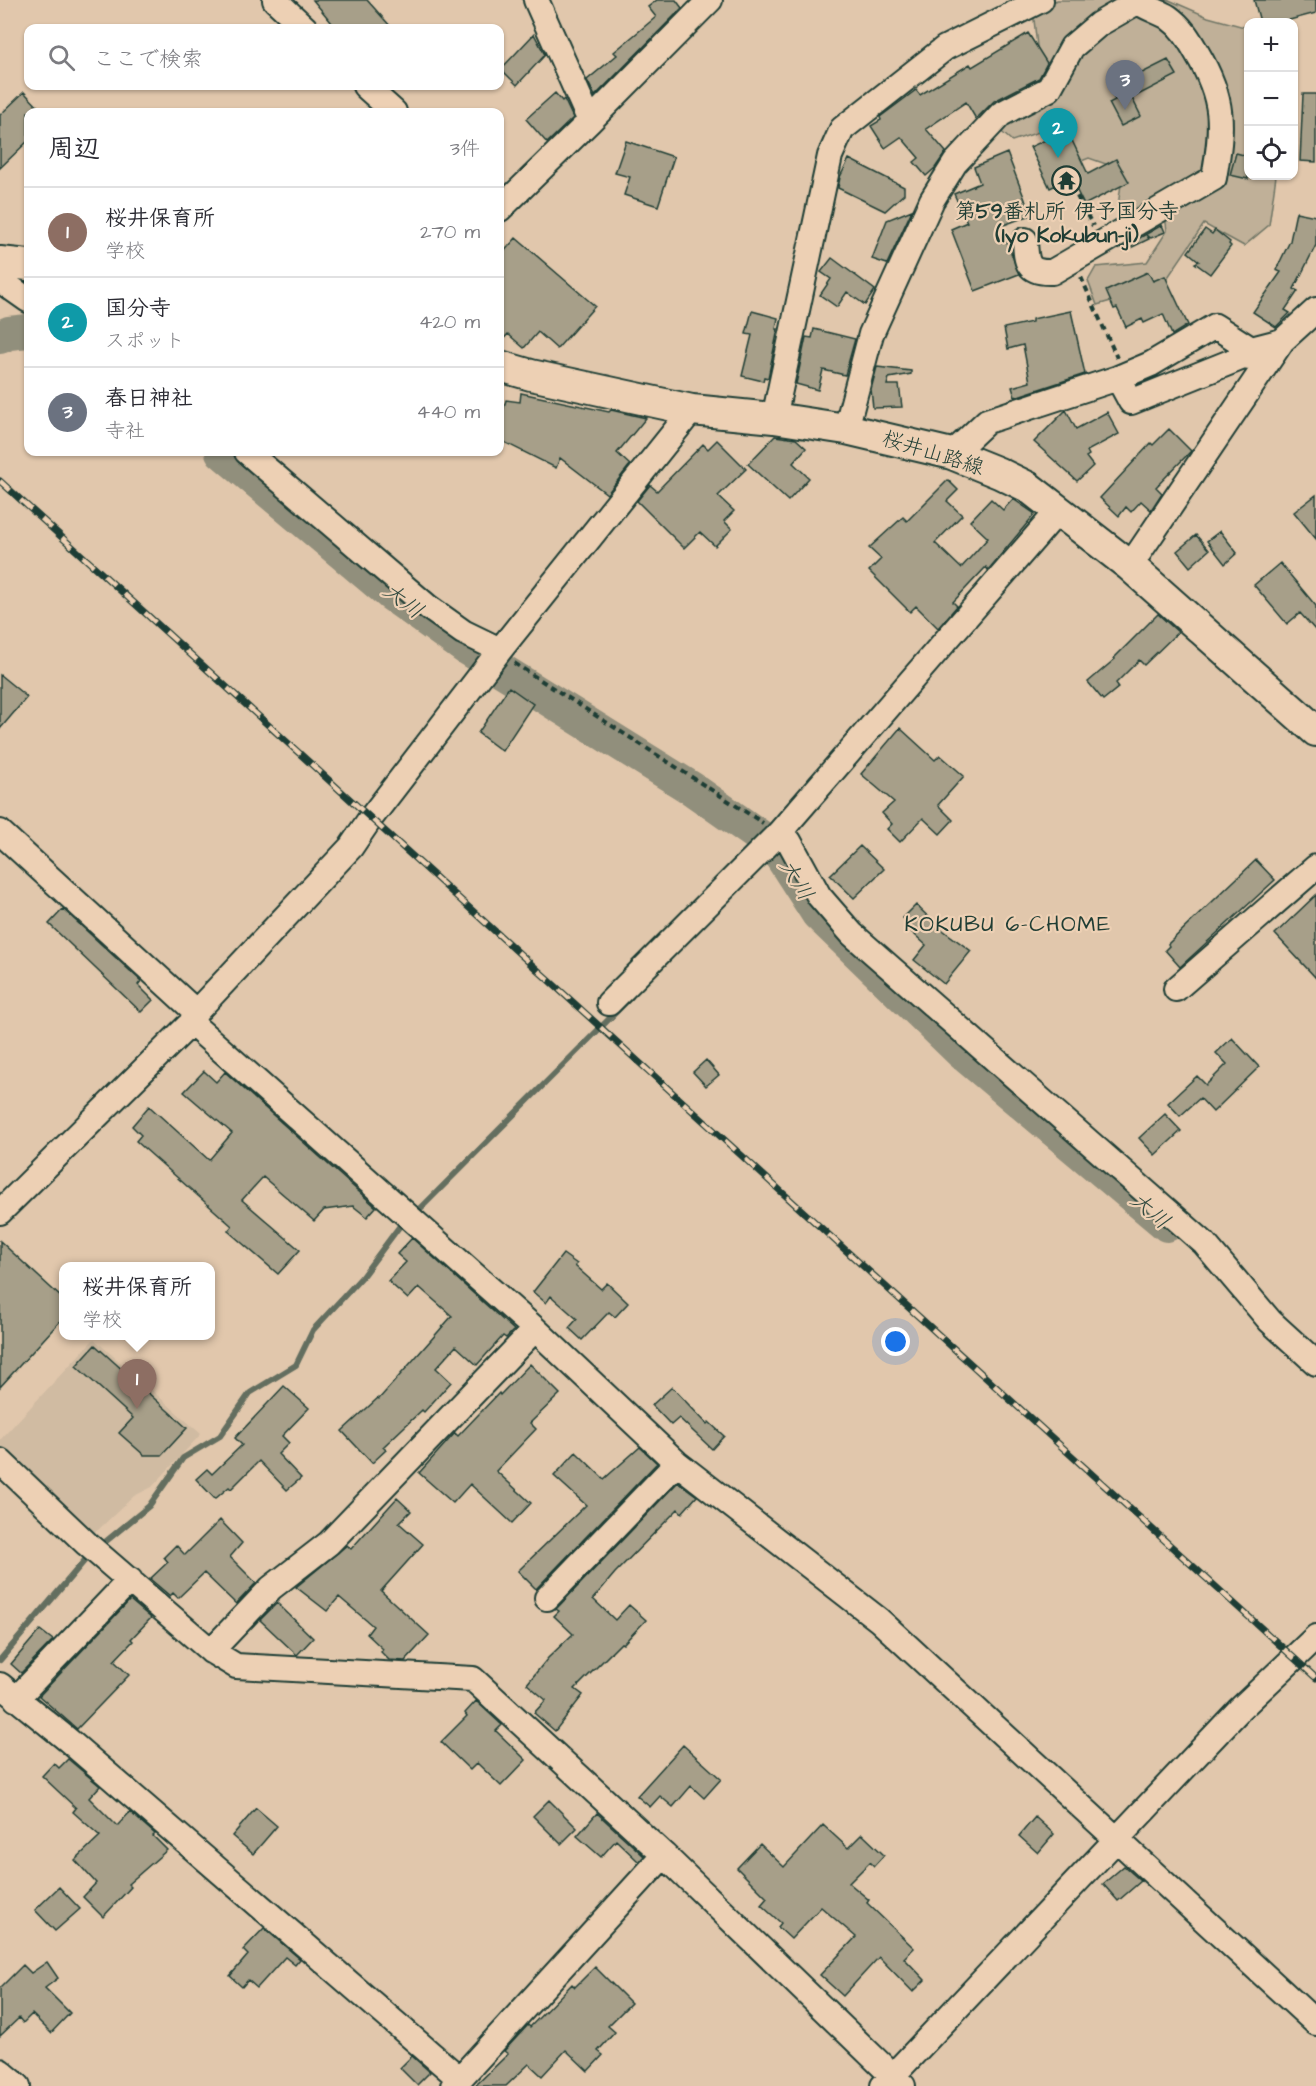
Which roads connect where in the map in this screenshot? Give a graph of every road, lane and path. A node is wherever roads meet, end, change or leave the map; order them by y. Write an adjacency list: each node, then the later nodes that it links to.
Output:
1 (274, 0): 6 (street)
2 (536, 0): 9 (street)
3 (1041, 0): 22 (street)
4 (1136, 1): 13 (street); 23 (street)
5 (704, 2): 9 (street)
6 (301, 24)
7 (370, 90): 8 (street)
8 (390, 108)
9 (590, 122): 11 (street)
10 (1072, 187): 13 (path)
11 (504, 205)
12 (1025, 240): 13 (street)
13 (1101, 243)
14 (11, 263): 16 (street)
15 (1082, 277): 20 (path)
16 (24, 297)
17 (1316, 310): 18 (street)
18 (1276, 351): 20 (street); 20 (street); 27 (street)
19 (504, 367): 21 (main road, 桜井山路線)
20 (1122, 376): 24 (street)
21 (692, 410): 22 (main road, 桜井山路線); 28 (street)
22 (774, 418): 23 (main road, 桜井山路線)
23 (846, 429): 24 (main road, 桜井山路線)
24 (952, 454): 26 (main road, 桜井山路線)
25 (252, 456): 28 (street)
26 (1058, 511): 27 (main road, 桜井山路線); 31 (street)
27 (1130, 566): 29 (main road, 桜井山路線)
28 (500, 650): 31 (path); 35 (street)
29 (1316, 731)
30 (0, 832): 35 (street)
31 (779, 833): 34 (street); 38 (street)
32 (1316, 867): 33 (street)
33 (1176, 989)
34 (609, 1003)
35 (193, 1018): 36 (street); 37 (street)
36 (0, 1212)
37 (535, 1329): 40 (street); 44 (street)
38 (1316, 1363)
39 (0, 1461): 41 (street)
40 (677, 1463): 42 (street); 46 (street)
41 (130, 1580): 44 (street); 45 (street)
42 (547, 1598)
43 (1316, 1637): 46 (street)
44 (211, 1651): 47 (street)
45 (8, 1692): 50 (street)
46 (1117, 1840): 48 (street); 51 (street)
47 (664, 1855): 50 (street); 51 (street)
48 (1316, 2023)
49 (0, 2071): 52 (street)
50 (456, 2082)
51 (893, 2083)
52 (18, 2086)

